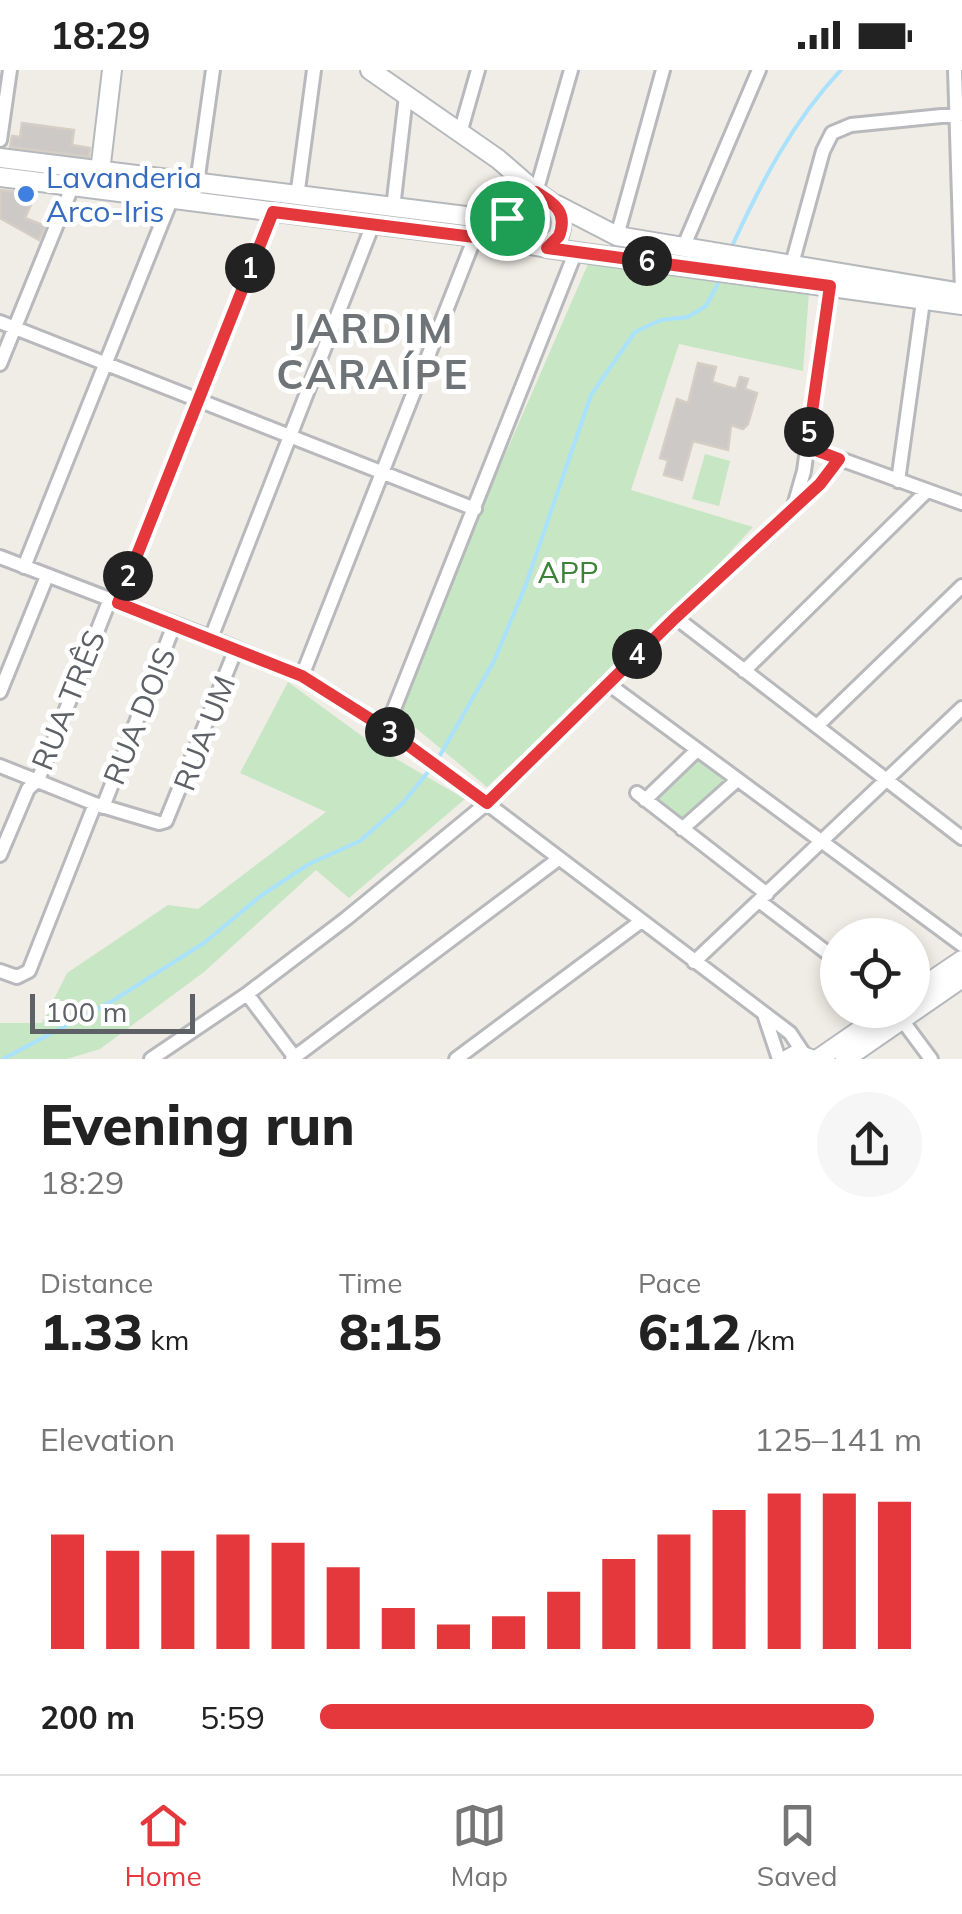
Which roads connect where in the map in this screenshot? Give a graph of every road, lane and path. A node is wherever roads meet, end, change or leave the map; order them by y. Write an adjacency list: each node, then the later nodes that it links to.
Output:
1 (10, 70): 14 (street)
2 (112, 70): 18 (street)
3 (213, 70): 19 (street)
4 (314, 70): 22 (street)
5 (370, 70): 11 (street)
6 (478, 70): 13 (street)
7 (571, 70): 21 (street)
8 (664, 70): 29 (street)
9 (759, 70): 33 (street)
10 (956, 70): 12 (street)
11 (406, 96): 13 (street); 25 (street)
12 (958, 114): 35 (street); 38 (street)
13 (460, 133): 16 (street)
14 (0, 140)
15 (0, 158): 18 (street)
16 (498, 159): 21 (street); 27 (street)
17 (0, 177): 20 (street)
18 (99, 181): 19 (street); 20 (street); 23 (street)
19 (197, 184): 22 (street)
20 (72, 187): 41 (street)
21 (536, 192): 24 (street); 27 (street)
22 (297, 197): 25 (street)
23 (171, 200): 26 (street); 43 (street)
24 (557, 205): 29 (street); 32 (street)
25 (393, 208): 27 (street)
26 (273, 212): 28 (street); 44 (street, RUA TRÊS)
27 (508, 214): 31 (street)
28 (372, 224): 30 (street); 45 (street)
29 (617, 236): 33 (street)
30 (475, 237): 31 (street); 48 (street)
31 (514, 242): 32 (street)
32 (547, 248): 34 (street)
33 (683, 248): 35 (street)
34 (576, 251): 36 (street); 52 (street)
35 (792, 264): 37 (street)
36 (830, 286): 37 (street); 46 (street)
37 (924, 293): 38 (street); 39 (street); 49 (street)
38 (962, 293)
39 (962, 305)
40 (0, 322): 41 (street)
41 (15, 328): 42 (street); 43 (street)
42 (0, 364)
43 (105, 364): 44 (street); 55 (street)
44 (196, 400): 45 (street); 58 (street, RUA TRÊS)
45 (289, 438): 48 (street); 61 (street)
46 (807, 447): 47 (street); 53 (street)
47 (839, 459): 49 (street); 53 (street)
48 (382, 473): 52 (street); 64 (street)
49 (898, 481): 50 (street)
50 (926, 492): 51 (street); 63 (street)
51 (962, 504)
52 (474, 508): 69 (street)
53 (793, 508): 59 (street)
54 (0, 557): 55 (street)
55 (24, 567): 56 (street)
56 (47, 576): 58 (street); 66 (street)
57 (962, 586): 68 (street)
58 (114, 601): 60 (street); 72 (street, RUA TRÊS)
59 (675, 618): 63 (street); 65 (street)
60 (174, 625): 61 (street); 76 (street, RUA DOIS)
61 (211, 638): 62 (street)
62 (236, 649): 64 (street); 76 (street, RUA UM)
63 (744, 670): 68 (street)
64 (302, 676): 69 (street)
65 (607, 683): 70 (street); 75 (street)
66 (0, 692)
67 (960, 713): 73 (street)
68 (817, 726): 73 (street)
69 (386, 729): 75 (street)
70 (696, 750): 74 (street); 77 (street)
71 (0, 766): 72 (street)
72 (38, 780): 76 (street); 80 (street, RUA TRÊS)
73 (886, 780): 78 (street); 79 (street)
74 (736, 781): 77 (street); 79 (street)
75 (487, 803): 81 (street); 91 (street)
76 (99, 805): 88 (street, RUA DOIS)
77 (682, 829): 82 (street)
78 (962, 838)
79 (822, 840): 82 (street); 85 (street)
80 (0, 855)
81 (558, 860): 83 (street); 99 (street)
82 (763, 897): 84 (street); 87 (street)
83 (640, 922): 87 (street); 100 (street)
84 (820, 945)
85 (962, 945)
86 (962, 960): 90 (street)
87 (694, 962): 93 (street)
88 (0, 971)
89 (962, 978): 92 (street)
90 (930, 982)
91 (248, 994): 98 (street); 99 (street)
92 (930, 996)
93 (766, 1017): 97 (street); 101 (street)
94 (868, 1028): 97 (street)
95 (881, 1028): 102 (street)
96 (906, 1028): 103 (street)
97 (805, 1058)
98 (151, 1059)
99 (294, 1059)
100 (456, 1059)
101 (779, 1059)
102 (845, 1059)
103 (931, 1059)

